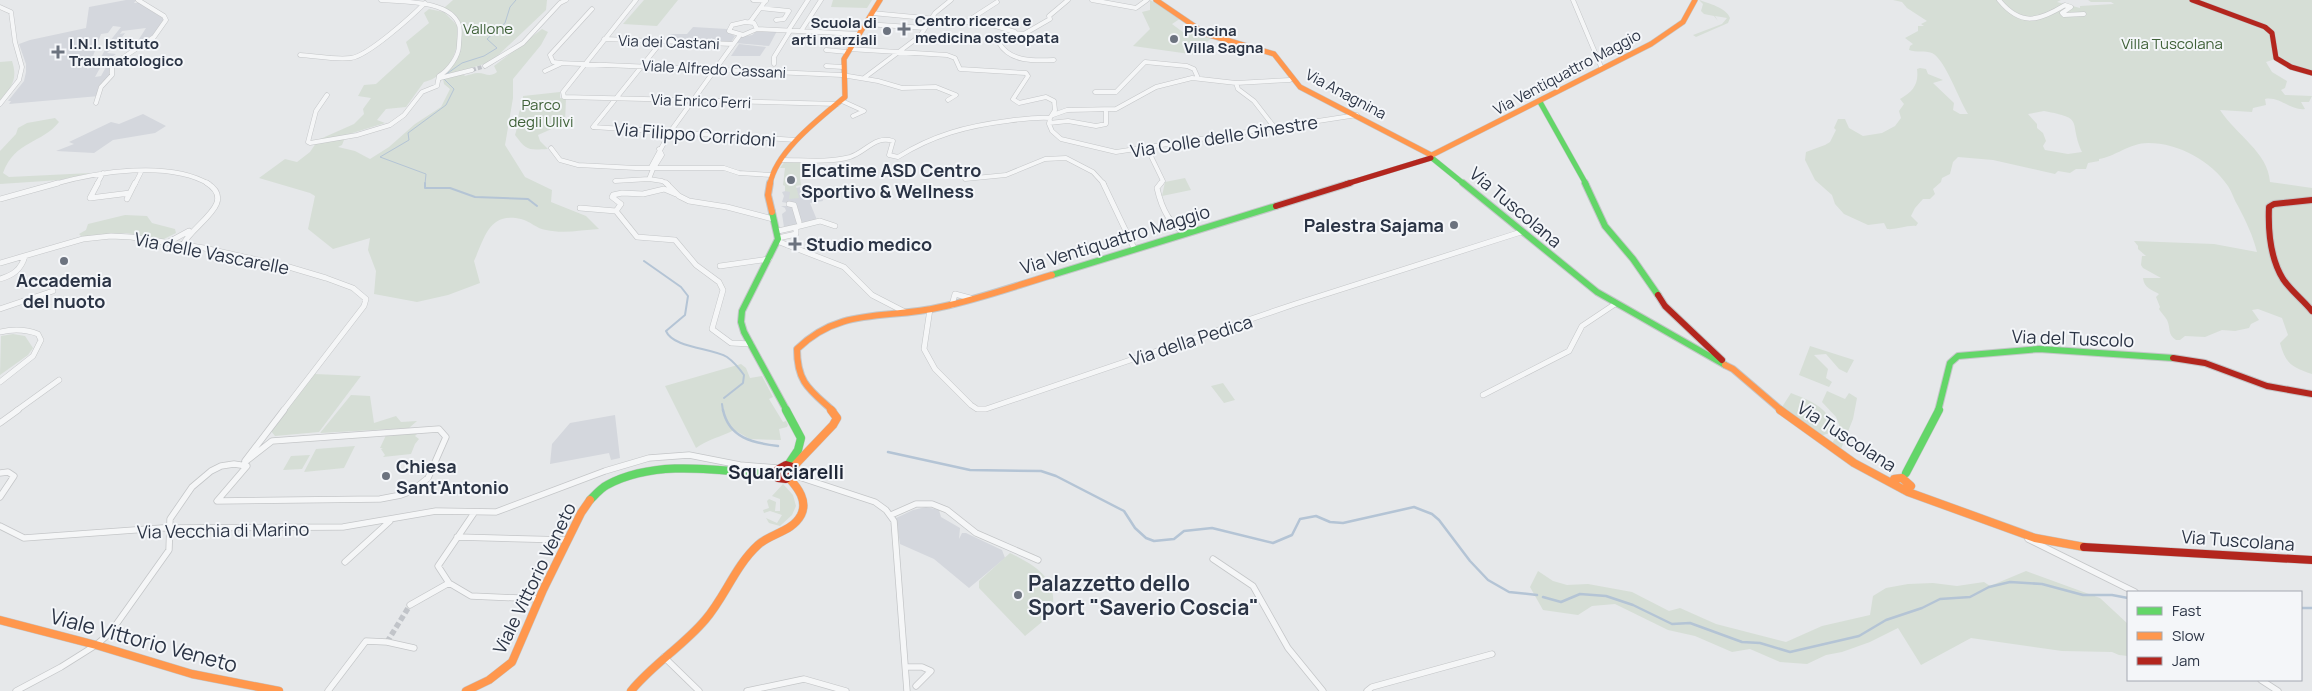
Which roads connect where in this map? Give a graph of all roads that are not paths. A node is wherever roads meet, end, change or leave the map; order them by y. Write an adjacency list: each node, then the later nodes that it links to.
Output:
1 (138, 0): 71 (street)
2 (381, 0): 21 (street)
3 (566, 0): 50 (street)
4 (636, 0): 39 (street)
5 (753, 0): 6 (street)
6 (766, 0): 23 (street)
7 (808, 0): 34 (street)
8 (821, 0): 35 (street)
9 (880, 0): 25 (main road)
10 (951, 0): 27 (street)
11 (1068, 0): 36 (street)
12 (1092, 0): 13 (street)
13 (1147, 0)
14 (1156, 0): 63 (main road, Via Anagnina)
15 (1573, 0): 55 (street)
16 (1695, 0): 55 (main road, Via Ventiquattro Maggio)
17 (1999, 0): 26 (street)
18 (2192, 0): 58 (main road)
19 (432, 2): 21 (street); 60 (street)
20 (997, 2): 30 (street)
21 (425, 3): 45 (street)
22 (0, 7): 73 (street)
23 (760, 8): 28 (street); 29 (street)
24 (592, 9): 47 (street)
25 (876, 14): 27 (street); 31 (main road)
26 (2084, 14)
27 (930, 19): 30 (street); 32 (street)
28 (776, 20)
29 (750, 22): 33 (street); 38 (street)
30 (966, 22): 36 (street)
31 (869, 24): 32 (street); 37 (main road)
32 (925, 28): 44 (street)
33 (757, 29): 34 (street); 38 (street)
34 (789, 31): 35 (street); 49 (street)
35 (801, 31): 37 (street)
36 (1018, 33): 46 (street)
37 (859, 34): 43 (main road)
38 (740, 35): 41 (street)
39 (604, 39): 40 (street, Via dei Castani); 48 (street)
40 (662, 41): 41 (street, Via dei Castani); 51 (street)
41 (733, 44): 54 (street)
42 (826, 50): 43 (street)
43 (848, 50): 44 (street); 53 (main road)
44 (898, 52): 61 (street); 77 (street)
45 (300, 56)
46 (1051, 60)
47 (561, 63): 48 (street, Viale Alfredo Cassani); 57 (street)
48 (585, 63): 51 (street, Viale Alfredo Cassani); 67 (street, Via Enrico Ferri)
49 (774, 64)
50 (485, 66)
51 (643, 66): 54 (street, Viale Alfredo Cassani); 67 (street)
52 (826, 66): 53 (street)
53 (843, 67): 59 (main road)
54 (714, 69): 59 (street, Viale Alfredo Cassani); 68 (street)
55 (1602, 69): 70 (main road, Via Ventiquattro Maggio)
56 (472, 70): 60 (street)
57 (545, 71)
58 (2312, 73)
59 (843, 76): 61 (street, Viale Alfredo Cassani); 72 (main road)
60 (440, 78): 66 (street)
61 (864, 78): 69 (street, Viale Alfredo Cassani)
62 (1198, 78): 64 (street); 65 (street); 74 (street)
63 (1290, 80): 64 (street); 75 (main road, Via Anagnina)
64 (1236, 83): 78 (street)
65 (1095, 92)
66 (327, 95)
67 (616, 98): 68 (street, Via Enrico Ferri); 79 (street, Via Filippo Corridoni)
68 (693, 100): 72 (street, Via Enrico Ferri); 79 (street)
69 (948, 100)
70 (1540, 102): 86 (main road, Via Ventiquattro Maggio); 130 (main road)
71 (96, 103)
72 (840, 103): 76 (street); 80 (main road)
73 (0, 104)
74 (1106, 111): 77 (street); 77 (street)
75 (1357, 115): 78 (street, Via Colle delle Ginestre); 86 (main road, Via Anagnina)
76 (854, 116)
77 (1050, 119): 82 (street, Via Colle delle Ginestre); 87 (street)
78 (1274, 128): 82 (street, Via Colle delle Ginestre)
79 (670, 132): 80 (street, Via Filippo Corridoni); 83 (street)
80 (796, 140): 87 (main road)
81 (551, 148): 88 (street)
82 (1147, 148): 107 (street)
83 (659, 149): 84 (street); 85 (street)
84 (656, 155): 85 (street); 88 (street)
85 (662, 155): 88 (street)
86 (1430, 157): 108 (main road, Via Tuscolana); 109 (main road, Via Ventiquattro Maggio)
87 (782, 160): 91 (main road)
88 (653, 169): 91 (street); 92 (street)
89 (141, 172): 90 (street); 95 (street); 104 (street)
90 (103, 173): 95 (street); 98 (street)
91 (772, 174): 103 (main road)
92 (649, 179): 94 (street); 96 (street)
93 (965, 179): 114 (street)
94 (615, 181)
95 (130, 193): 97 (street)
96 (677, 194): 102 (street); 103 (street)
97 (128, 198)
98 (0, 199)
99 (2312, 200): 126 (main road)
100 (790, 204): 105 (street)
101 (580, 208): 102 (street)
102 (616, 212): 129 (street)
103 (773, 219): 110 (main road)
104 (203, 221): 112 (street); 113 (street)
105 (799, 222)
106 (834, 226): 110 (street)
107 (1174, 226): 109 (street); 111 (street)
108 (1521, 232): 123 (main road, Via Tuscolana); 125 (street, Via della Pedica)
109 (1185, 233): 111 (main road, Via Ventiquattro Maggio)
110 (778, 237): 116 (main road); 127 (street)
111 (1173, 237): 114 (main road, Via Ventiquattro Maggio)
112 (166, 243): 113 (street, Via delle Vascarelle); 115 (street, Via delle Vascarelle)
113 (183, 245): 136 (street, Via delle Vascarelle)
114 (1134, 248): 121 (main road, Via Ventiquattro Maggio)
115 (25, 256): 117 (street, Via delle Vascarelle); 119 (street)
116 (769, 259): 118 (street); 129 (main road)
117 (0, 263)
118 (720, 266)
119 (0, 279)
120 (52, 291): 124 (street)
121 (976, 298): 122 (main road, Via Ventiquattro Maggio); 122 (street)
122 (952, 304): 125 (main road, Via Ventiquattro Maggio)
123 (1615, 304): 130 (main road, Via Tuscolana); 134 (street)
124 (0, 309)
125 (930, 309): 127 (main road, Via Ventiquattro Maggio)
126 (2312, 311)
127 (906, 312): 137 (main road, Via Ventiquattro Maggio)
128 (0, 332): 132 (street)
129 (751, 344): 137 (main road)
130 (1713, 355): 143 (main road, Via Tuscolana)
131 (59, 380): 135 (street)
132 (0, 382)
133 (2312, 394): 141 (main road, Via del Tuscolo)
134 (1484, 395)
135 (0, 423)
136 (243, 463): 136 (street); 154 (street)
137 (791, 466): 139 (main road); 142 (main road)
138 (722, 471): 139 (main road, Viale Vittorio Veneto); 145 (street); 157 (main road, Viale Vittorio Veneto)
139 (777, 471): 142 (main road); 150 (street, Via Vecchia di Marino)
140 (0, 473): 148 (street)
141 (1906, 473): 144 (main road); 146 (main road)
142 (791, 476): 151 (street); 170 (main road)
143 (1880, 478): 144 (main road); 147 (main road, Via Tuscolana)
144 (1896, 478): 146 (main road); 147 (main road)
145 (718, 479)
146 (1910, 483): 147 (main road); 149 (main road)
147 (1899, 488): 149 (main road, Via Tuscolana)
148 (0, 497)
149 (1922, 497): 155 (main road, Via Tuscolana)
150 (474, 513): 152 (street, Via Vecchia di Marino); 156 (street)
151 (891, 515): 159 (street); 171 (street)
152 (390, 520): 154 (street, Via Vecchia di Marino); 161 (street)
153 (0, 526): 154 (street, Via Vecchia di Marino)
154 (169, 528): 167 (street)
155 (2015, 531): 160 (main road, Via Tuscolana); 163 (street)
156 (457, 537): 157 (street); 162 (street)
157 (567, 540): 164 (main road, Viale Vittorio Veneto)
158 (1213, 559): 183 (street)
159 (1038, 560)
160 (2312, 560)
161 (345, 562)
162 (449, 583): 164 (street); 165 (street)
163 (2133, 591)
164 (540, 599): 178 (main road, Viale Vittorio Veneto)
165 (410, 605)
166 (0, 620): 167 (main road, Viale Vittorio Veneto)
167 (98, 646): 175 (street); 176 (main road, Viale Vittorio Veneto)
168 (414, 648): 177 (street)
169 (1492, 654): 184 (street)
170 (662, 656): 179 (main road); 180 (street)
171 (906, 667): 173 (street); 174 (street)
172 (2263, 681): 185 (street)
173 (906, 689): 174 (street)
174 (916, 689)
175 (16, 691)
176 (279, 691)
177 (328, 691)
178 (466, 691)
179 (631, 691)
180 (699, 691)
181 (747, 691): 182 (street)
182 (846, 691)
183 (1323, 691)
184 (1367, 691)
185 (2278, 691)

